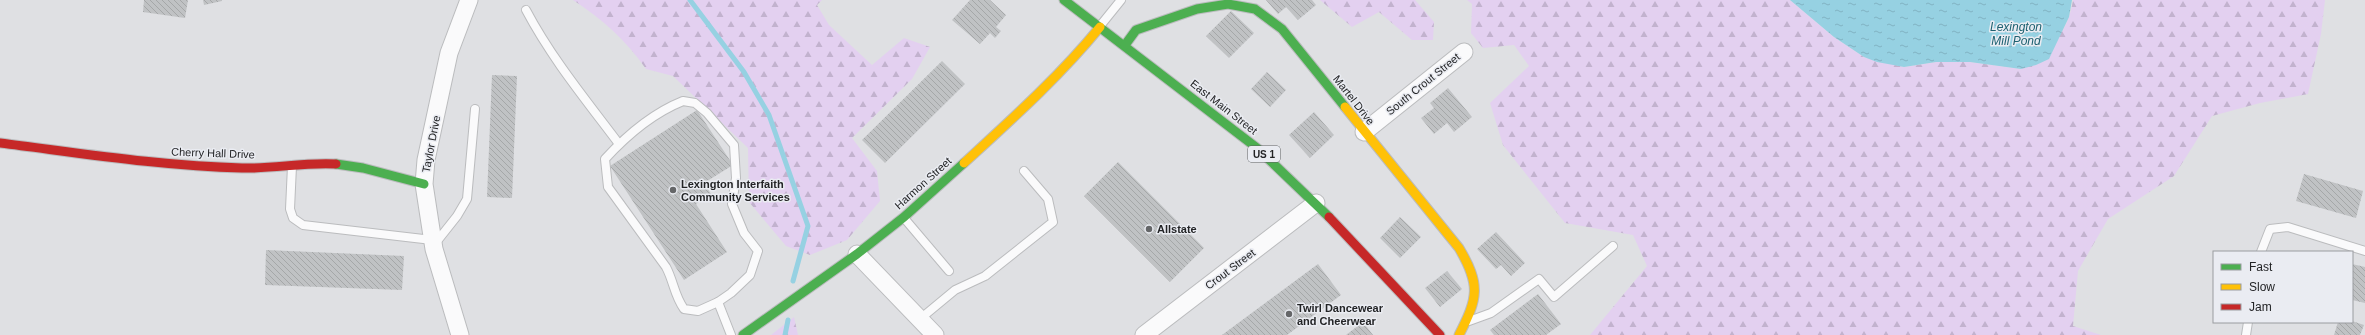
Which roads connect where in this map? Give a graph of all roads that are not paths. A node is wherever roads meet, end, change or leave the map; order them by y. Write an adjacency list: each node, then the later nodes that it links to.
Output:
1 (469, 0): 15 (street, Taylor Drive)
2 (1064, 0): 6 (street, East Main Street / US 1)
3 (1122, 0): 6 (lane)
4 (1218, 3): 7 (street, Martel Drive); 10 (street, Martel Drive)
5 (526, 10): 12 (lane)
6 (1100, 27): 7 (street, East Main Street / US 1); 17 (street, Harmon Street)
7 (1124, 45): 16 (street, East Main Street / US 1)
8 (1464, 52): 10 (street, South Crout Street)
9 (476, 109): 18 (lane)
10 (1364, 132): 26 (street, Martel Drive)
11 (0, 143): 13 (street, Cherry Hall Drive)
12 (618, 144): 24 (lane); 24 (lane)
13 (292, 166): 15 (street, Cherry Hall Drive); 18 (lane)
14 (1024, 171): 25 (lane)
15 (424, 184): 18 (street, Taylor Drive)
16 (1316, 203): 31 (street, Crout Street); 32 (street, East Main Street / US 1)
17 (904, 217): 22 (street, Harmon Street); 23 (lane)
18 (433, 243): 28 (street, Taylor Drive)
19 (1613, 246): 26 (lane)
20 (2261, 251): 21 (lane)
21 (2365, 251)
22 (857, 254): 25 (street); 29 (street, Harmon Street)
23 (949, 271)
24 (718, 302): 29 (lane)
25 (920, 319): 30 (street)
26 (1466, 321): 33 (street, Martel Drive)
27 (2248, 323): 34 (lane)
28 (460, 335)
29 (741, 335)
30 (935, 335)
31 (1144, 335)
32 (1440, 335)
33 (1459, 335)
34 (2246, 335)

